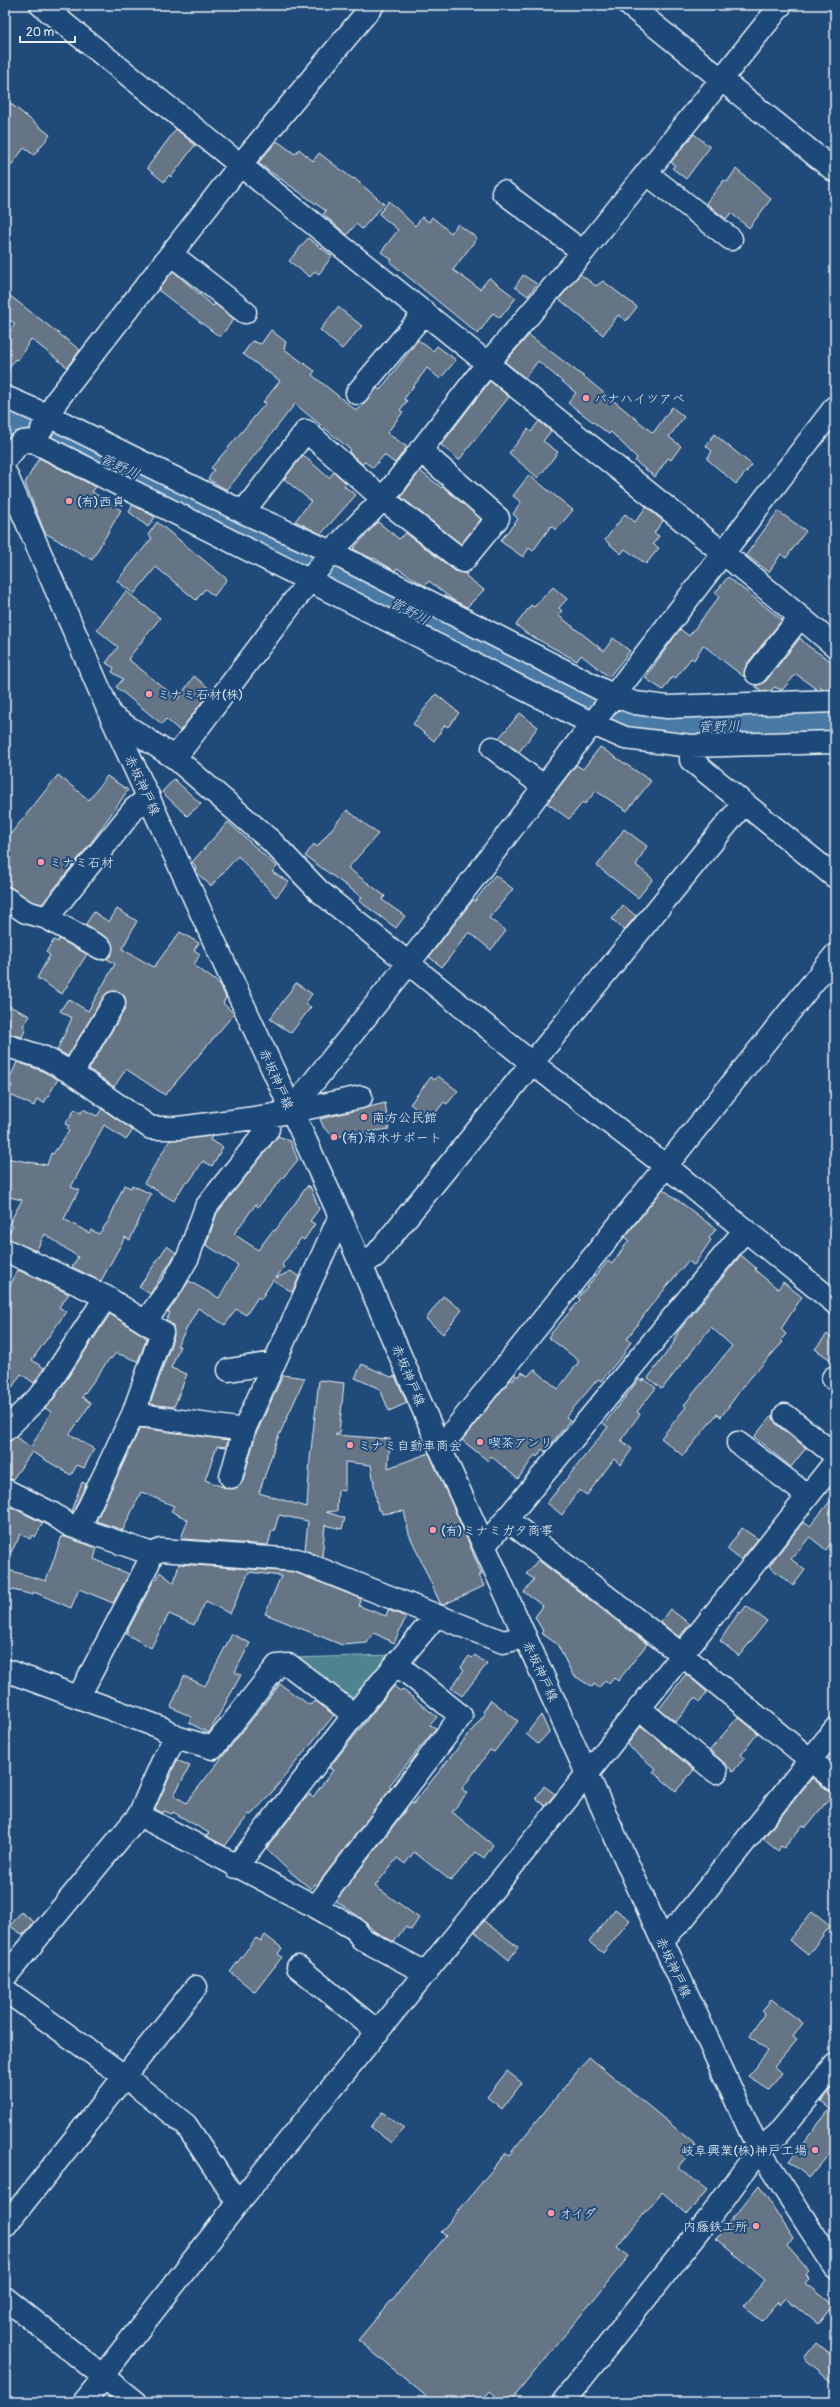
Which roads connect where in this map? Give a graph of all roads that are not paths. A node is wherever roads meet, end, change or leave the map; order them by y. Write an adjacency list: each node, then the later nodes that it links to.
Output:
1 (41, 5): 6 (street)
2 (373, 5): 6 (street)
3 (629, 5): 5 (street)
4 (781, 5): 5 (street)
5 (721, 79): 7 (street); 8 (street)
6 (241, 164): 12 (street); 14 (street)
7 (835, 171)
8 (646, 173): 10 (street); 11 (street)
9 (502, 192): 11 (street)
10 (731, 239)
11 (583, 252): 15 (street)
12 (172, 254): 13 (street); 19 (street)
13 (245, 312)
14 (425, 312): 15 (street); 16 (street)
15 (488, 363): 20 (street); 25 (street)
16 (357, 393)
17 (5, 397): 19 (street)
18 (835, 407): 25 (street)
19 (42, 429): 21 (street); 24 (street); 26 (street)
20 (420, 450): 23 (street); 23 (street)
21 (5, 460)
22 (5, 472): 32 (street, 赤坂神戸線)
23 (383, 499): 24 (street); 26 (street)
24 (243, 512): 26 (street)
25 (722, 552): 27 (street); 30 (street)
26 (322, 565): 30 (street); 33 (street); 37 (street)
27 (800, 617): 28 (street); 29 (street)
28 (835, 646)
29 (756, 673)
30 (612, 695): 31 (street); 33 (street)
31 (835, 700)
32 (111, 716): 37 (street); 39 (street, 赤坂神戸線)
33 (591, 722): 35 (street); 38 (street)
34 (835, 742): 35 (street)
35 (690, 746): 40 (street)
36 (493, 748): 38 (street)
37 (176, 758): 46 (street)
38 (543, 786): 46 (street)
39 (149, 797): 43 (street); 52 (street, 赤坂神戸線)
40 (744, 802): 41 (street); 49 (street)
41 (835, 877)
42 (5, 898): 43 (street)
43 (47, 918): 44 (street)
44 (101, 948)
45 (835, 955): 54 (street)
46 (408, 964): 49 (street); 52 (street)
47 (114, 1004): 50 (street)
48 (5, 1045): 50 (street)
49 (533, 1064): 54 (street); 58 (street)
50 (72, 1074): 53 (street)
51 (361, 1097): 52 (street)
52 (291, 1110): 53 (street); 55 (street, 赤坂神戸線)
53 (270, 1116): 61 (street)
54 (666, 1166): 56 (street); 69 (street)
55 (340, 1216): 58 (street, 赤坂神戸線); 62 (street)
56 (745, 1230): 60 (street); 75 (street)
57 (5, 1250): 59 (street)
58 (362, 1266): 69 (street, 赤坂神戸線)
59 (106, 1298): 61 (street); 66 (street)
60 (835, 1302)
61 (145, 1322): 64 (street)
62 (274, 1363): 63 (street); 67 (street)
63 (230, 1370)
64 (132, 1414): 67 (street); 76 (street)
65 (785, 1415): 70 (street)
66 (5, 1430)
67 (244, 1430): 72 (street)
68 (738, 1443): 74 (street)
69 (440, 1448): 77 (street, 赤坂神戸線)
70 (835, 1455)
71 (835, 1462): 74 (street)
72 (231, 1477)
73 (5, 1490): 76 (street)
74 (808, 1496): 81 (street)
75 (506, 1519): 77 (street); 81 (street)
76 (78, 1528): 78 (street)
77 (485, 1545): 80 (street, 赤坂神戸線)
78 (152, 1554): 79 (street); 84 (street)
79 (435, 1616): 80 (street); 82 (street)
80 (525, 1637): 91 (street, 赤坂神戸線)
81 (681, 1654): 85 (street); 89 (street)
82 (398, 1664): 86 (street); 95 (street)
83 (5, 1670): 84 (street)
84 (79, 1696): 88 (street)
85 (638, 1708): 90 (street); 91 (street)
86 (354, 1715): 88 (street); 94 (street)
87 (835, 1729): 89 (street)
88 (176, 1737): 93 (street)
89 (810, 1760): 92 (street); 96 (street)
90 (716, 1772)
91 (588, 1773): 96 (street, 赤坂神戸線); 98 (street)
92 (835, 1780)
93 (139, 1815): 94 (street); 99 (street)
94 (236, 1866): 95 (street)
95 (316, 1907): 98 (street)
96 (662, 1940): 105 (street, 赤坂神戸線)
97 (298, 1967): 102 (street)
98 (426, 1973): 102 (street)
99 (5, 1977)
100 (196, 1988): 104 (street)
101 (5, 1990): 104 (street)
102 (378, 2032): 106 (street)
103 (835, 2065): 105 (street)
104 (124, 2076): 106 (street); 107 (street)
105 (760, 2150): 108 (street, 赤坂神戸線); 113 (street)
106 (238, 2203): 110 (street)
107 (5, 2226)
108 (835, 2267)
109 (5, 2298): 110 (street)
110 (104, 2377): 111 (street); 112 (street)
111 (84, 2402)
112 (135, 2402)
113 (563, 2402)

